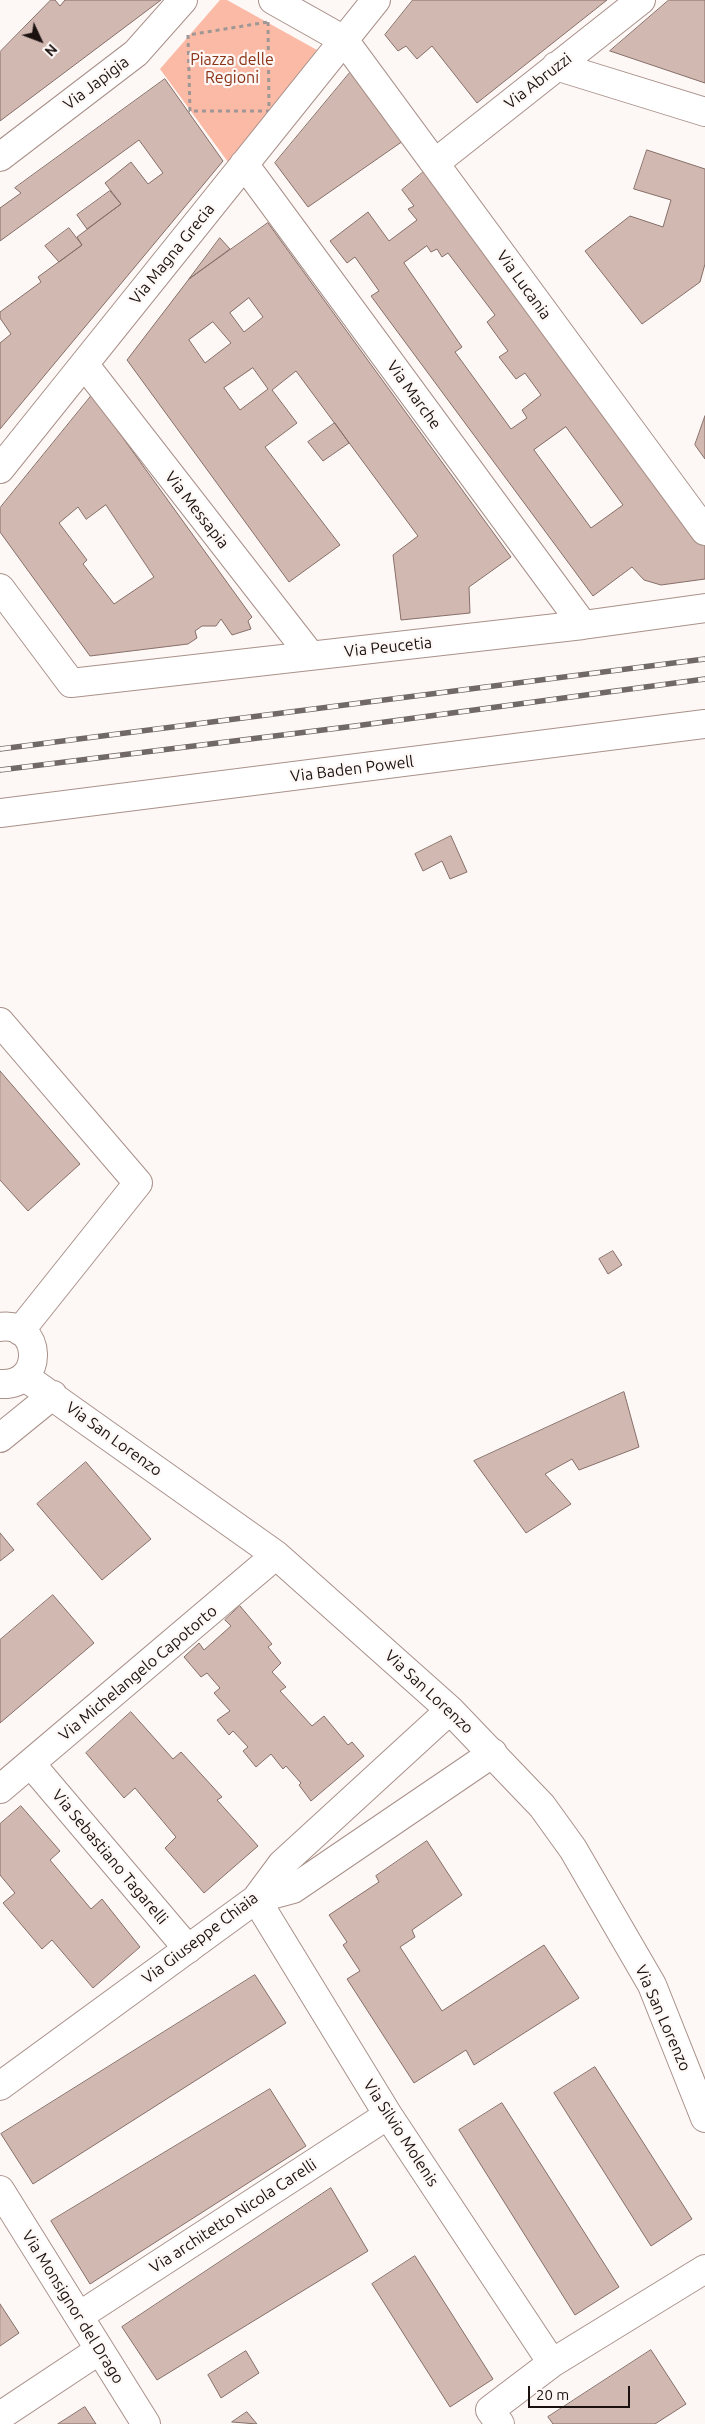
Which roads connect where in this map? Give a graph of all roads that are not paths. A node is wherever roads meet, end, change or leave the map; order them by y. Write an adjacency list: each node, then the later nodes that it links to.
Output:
1 (183, 0): 8 (street, Via Japigia)
2 (274, 0): 5 (street)
3 (376, 0): 5 (street, Via Magna Grecia)
4 (641, 0): 6 (street, Via Abruzzi)
5 (344, 40): 9 (street, Via Lucania); 10 (street, Via Magna Grecia)
6 (556, 66): 7 (street); 9 (street, Via Abruzzi)
7 (705, 112)
8 (0, 156)
9 (434, 163): 13 (street, Via Lucania)
10 (244, 164): 11 (street, Via Magna Grecia); 16 (street, Via Marche)
11 (84, 364): 12 (street, Via Magna Grecia); 17 (street, Via Messapia)
12 (0, 469)
13 (705, 531)
14 (0, 588): 17 (street, Via Peucetia)
15 (705, 608): 16 (street, Via Peucetia)
16 (583, 625): 17 (street, Via Peucetia)
17 (310, 656)
18 (705, 724): 19 (street, Via Baden Powell)
19 (0, 813)
20 (0, 1022): 21 (street, Via San Lorenzo)
21 (10, 1329): 22 (street, Via San Lorenzo)
22 (12, 1380): 23 (street, Via San Lorenzo)
23 (53, 1395): 24 (street); 25 (street, Via San Lorenzo)
24 (0, 1438)
25 (276, 1555): 26 (street, Via San Lorenzo); 28 (street, Via Michelangelo Capotorto)
26 (450, 1710): 27 (street, Via San Lorenzo); 30 (street, Via Giuseppe Chiaia)
27 (493, 1753): 30 (street); 34 (street, Via San Lorenzo)
28 (32, 1764): 29 (street, Via Michelangelo Capotorto); 31 (street, Via Sebastiano Tagarelli)
29 (0, 1789)
30 (256, 1899): 31 (street, Via Giuseppe Chiaia); 33 (street, Via Silvio Molenis)
31 (188, 1949): 32 (street, Via Giuseppe Chiaia)
32 (0, 2086)
33 (388, 2116): 37 (street, Via architetto Nicola Carelli); 39 (street, Via Silvio Molenis)
34 (705, 2118)
35 (0, 2190): 37 (street, Via Monsignor del Drago)
36 (705, 2269): 39 (street)
37 (79, 2316): 38 (street, Via Monsignor del Drago)
38 (98, 2351): 40 (street); 41 (street, Via Monsignor del Drago)
39 (552, 2363): 42 (street)
40 (0, 2416)
41 (146, 2424)
42 (500, 2424)

